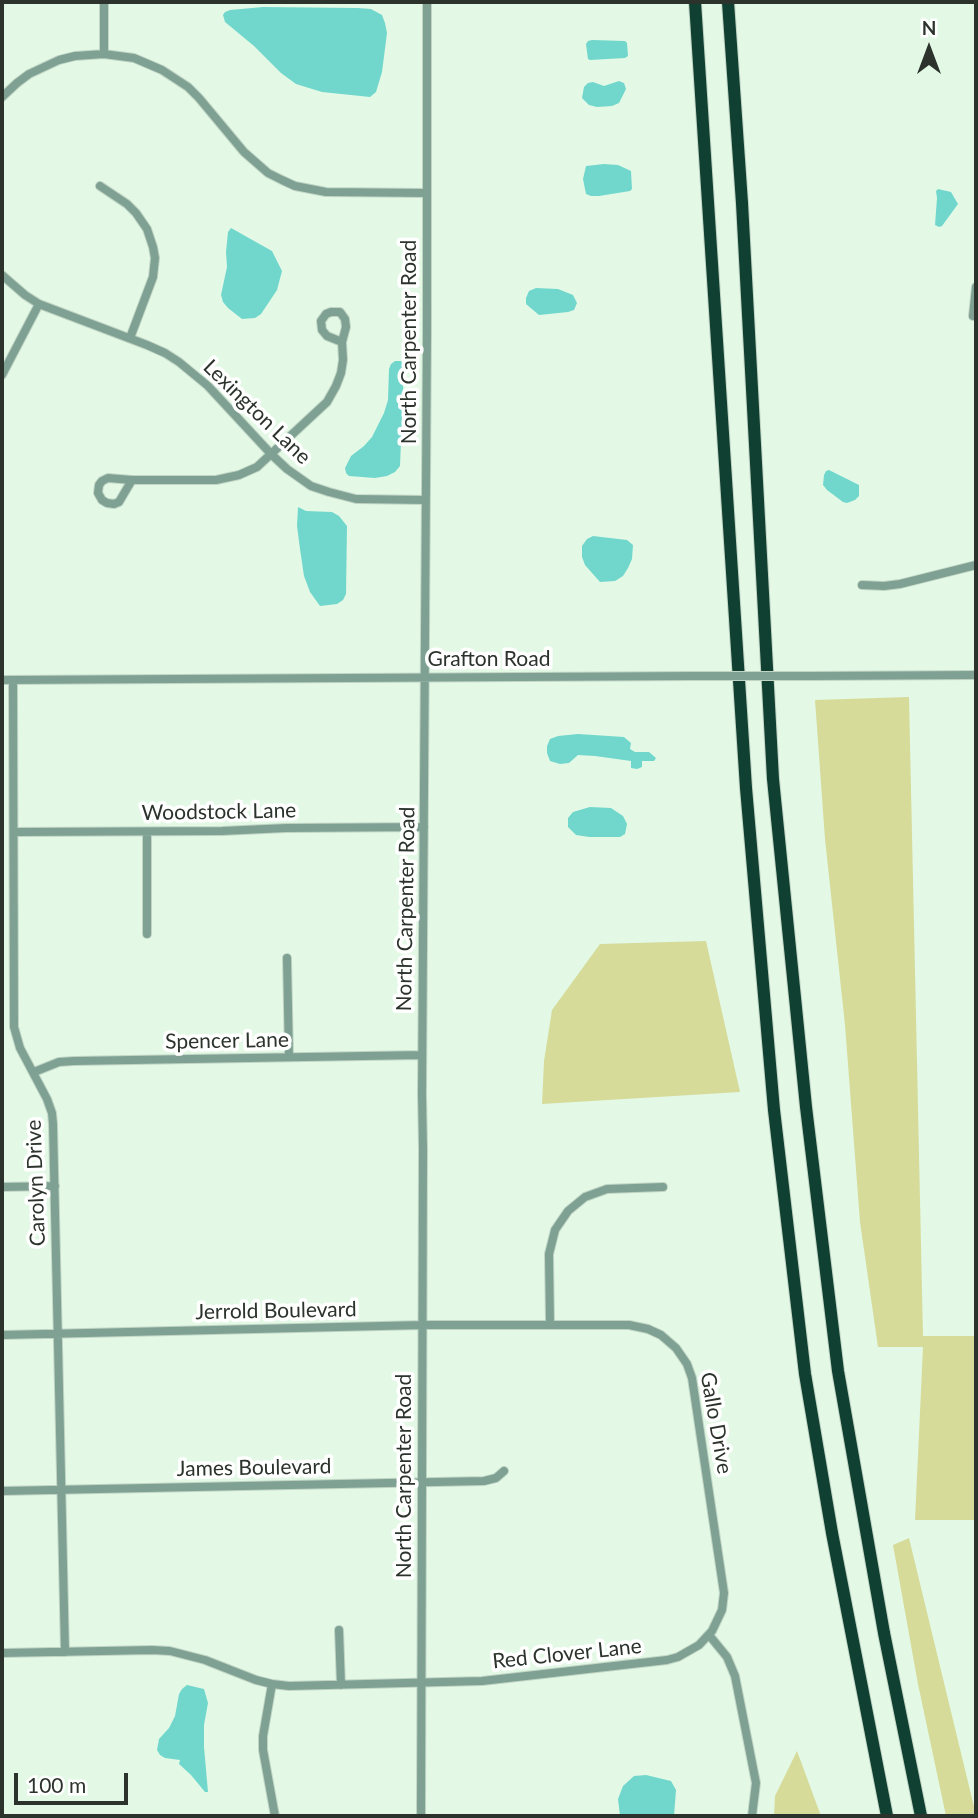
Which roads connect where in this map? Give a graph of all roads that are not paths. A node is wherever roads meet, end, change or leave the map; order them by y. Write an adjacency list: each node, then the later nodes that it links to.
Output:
1 (104, 2): 5 (street)
2 (427, 2): 8 (street, North Carpenter Road)
3 (695, 2): 54 (highway)
4 (728, 2): 55 (highway)
5 (104, 54): 6 (street); 8 (street)
6 (2, 97)
7 (100, 186): 13 (street)
8 (427, 193): 18 (street, North Carpenter Road)
9 (2, 275): 11 (street, Lexington Lane)
10 (976, 287): 12 (street)
11 (39, 304): 13 (street, Lexington Lane); 15 (street)
12 (973, 316)
13 (130, 338): 16 (street, Lexington Lane)
14 (342, 342): 16 (street)
15 (2, 375)
16 (272, 455): 17 (street); 18 (street, Lexington Lane)
17 (132, 480)
18 (425, 500): 22 (street, North Carpenter Road)
19 (976, 565): 20 (street)
20 (862, 585)
21 (976, 675): 22 (street, Grafton Road, bridge)
22 (425, 677): 24 (street, Grafton Road); 25 (street, North Carpenter Road)
23 (2, 680): 24 (street, Grafton Road)
24 (13, 680): 26 (street, Carolyn Drive)
25 (424, 827): 27 (street, Woodstock Lane); 30 (street, North Carpenter Road)
26 (14, 832): 27 (street, Woodstock Lane); 32 (street, Carolyn Drive)
27 (148, 832): 28 (street)
28 (147, 934)
29 (287, 958): 31 (street)
30 (422, 1055): 31 (street, Spencer Lane); 36 (street, North Carpenter Road)
31 (289, 1057): 32 (street, Spencer Lane)
32 (34, 1072): 33 (street, Carolyn Drive)
33 (55, 1186): 34 (street); 38 (street, Carolyn Drive)
34 (2, 1187)
35 (663, 1187): 37 (street)
36 (423, 1325): 37 (street, Jerrold Boulevard); 38 (street, Jerrold Boulevard); 41 (street, North Carpenter Road)
37 (550, 1325): 45 (street, Gallo Drive)
38 (57, 1334): 39 (street, Jerrold Boulevard); 42 (street, Carolyn Drive)
39 (2, 1335)
40 (504, 1471): 41 (street, James Boulevard)
41 (422, 1481): 42 (street, James Boulevard); 48 (street, North Carpenter Road)
42 (61, 1490): 43 (street, James Boulevard); 46 (street, Carolyn Drive)
43 (2, 1491)
44 (339, 1630): 50 (street)
45 (709, 1635): 48 (street, Red Clover Lane); 53 (street)
46 (65, 1651): 47 (street, Red Clover Lane); 49 (street, Red Clover Lane)
47 (2, 1653)
48 (421, 1682): 50 (street, Red Clover Lane); 52 (street, North Carpenter Road)
49 (272, 1684): 50 (street, Red Clover Lane); 51 (street)
50 (341, 1685)
51 (275, 1816)
52 (421, 1816)
53 (752, 1816)
54 (887, 1816)
55 (921, 1816)

